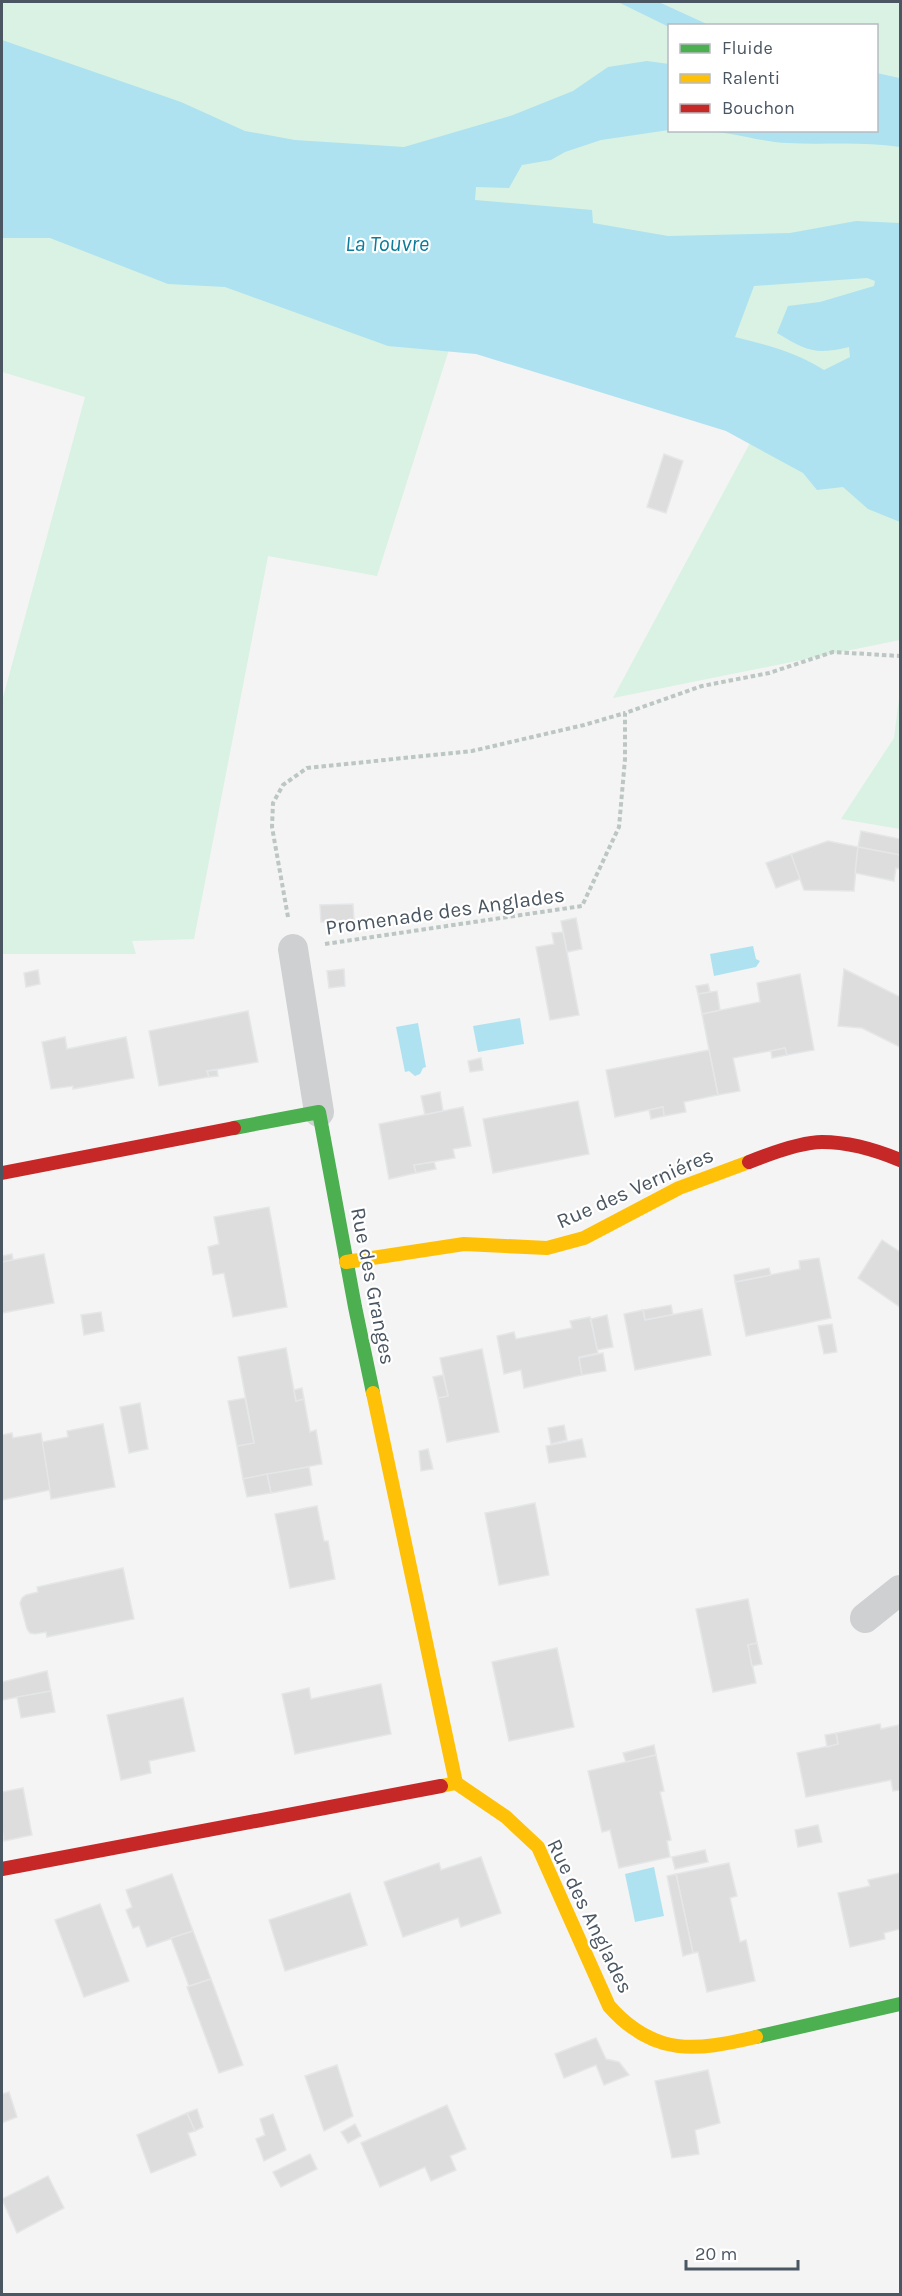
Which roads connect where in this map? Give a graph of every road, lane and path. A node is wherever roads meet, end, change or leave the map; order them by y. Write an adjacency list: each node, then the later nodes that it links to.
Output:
1 (900, 656): 2 (path)
2 (625, 713): 3 (path, Promenade des Anglades); 3 (path)
3 (293, 949): 4 (street)
4 (319, 1112): 6 (street); 7 (street, Rue des Granges)
5 (900, 1160): 7 (street, Rue des Verniéres)
6 (2, 1173)
7 (346, 1262): 10 (street, Rue des Granges)
8 (900, 1590): 9 (street)
9 (865, 1618)
10 (456, 1783): 11 (street); 12 (street, Rue des Anglades)
11 (2, 1869)
12 (900, 2004)

